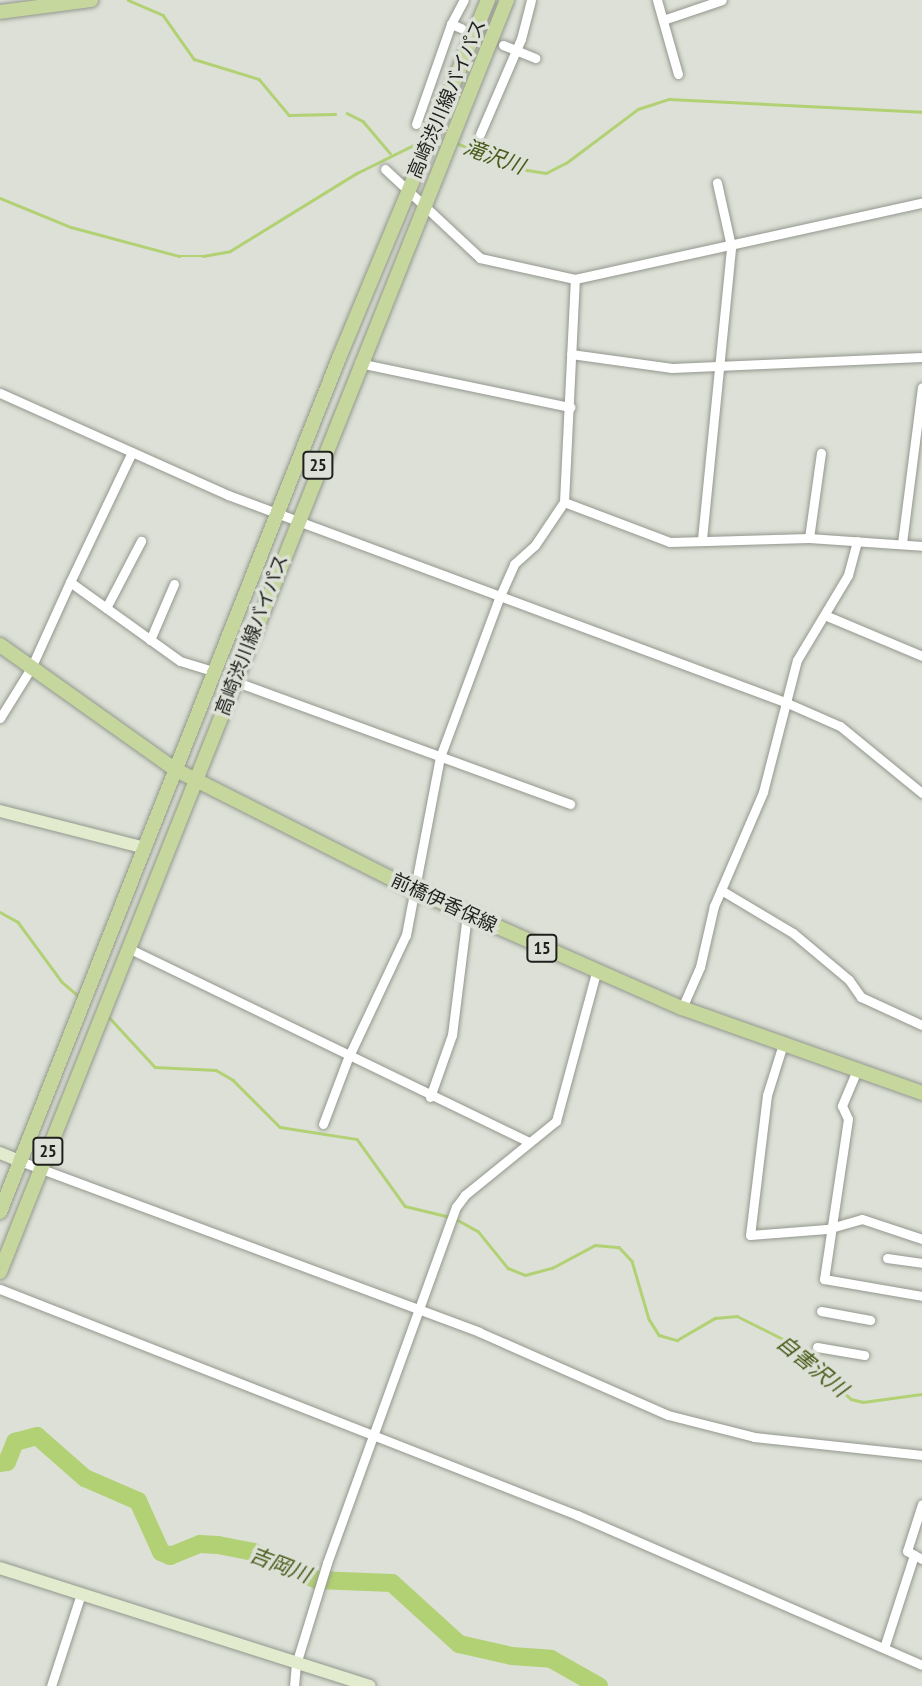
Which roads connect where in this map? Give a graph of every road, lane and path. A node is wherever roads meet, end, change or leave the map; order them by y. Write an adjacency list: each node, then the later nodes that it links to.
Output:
1 (40, 0): 9 (street)
2 (91, 0): 9 (main road)
3 (464, 0): 12 (street)
4 (488, 0): 22 (main road, 高崎渋川線バイパス / 25)
5 (507, 0): 24 (main road, 高崎渋川線バイパス / 25)
6 (531, 0): 15 (street)
7 (657, 0): 11 (street)
8 (722, 0): 11 (street)
9 (55, 6): 10 (main road)
10 (0, 12)
11 (663, 20): 17 (street)
12 (451, 24): 13 (street); 18 (street)
13 (461, 28)
14 (503, 45): 15 (street)
15 (516, 49): 16 (street); 19 (street)
16 (536, 58)
17 (678, 74)
18 (416, 124)
19 (480, 134)
20 (385, 169): 22 (street)
21 (717, 183): 25 (street)
22 (408, 190): 24 (street); 37 (main road, 高崎渋川線バイパス / 25)
23 (922, 203): 25 (street)
24 (424, 206): 26 (street); 29 (main road, 高崎渋川線バイパス / 25)
25 (732, 246): 26 (street); 30 (street)
26 (575, 279): 27 (street)
27 (570, 354): 30 (street); 33 (street)
28 (922, 357): 30 (street)
29 (359, 363): 33 (street); 38 (main road, 高崎渋川線バイパス / 25)
30 (719, 365): 40 (street)
31 (922, 387): 43 (street)
32 (0, 393): 34 (street)
33 (570, 407): 36 (street)
34 (132, 452): 37 (street); 45 (street)
35 (821, 453): 39 (street)
36 (564, 502): 40 (street); 47 (street)
37 (277, 513): 38 (street); 54 (main road, 高崎渋川線バイパス / 25)
38 (297, 520): 47 (street); 55 (main road, 高崎渋川線バイパス / 25)
39 (809, 538): 40 (street); 42 (street)
40 (702, 539)
41 (141, 541): 48 (street)
42 (857, 541): 43 (street); 49 (street)
43 (902, 543): 44 (street)
44 (922, 546)
45 (70, 582): 48 (street); 53 (street)
46 (174, 584): 50 (street)
47 (500, 596): 56 (street); 58 (street)
48 (106, 608): 50 (street)
49 (827, 616): 52 (street); 56 (street)
50 (150, 640): 54 (street)
51 (0, 645): 53 (main road, 前橋伊香保線 / 15)
52 (922, 656)
53 (31, 668): 57 (street); 59 (main road, 前橋伊香保線 / 15)
54 (216, 672): 59 (main road, 高崎渋川線バイパス / 25)
55 (234, 681): 58 (street); 60 (main road, 高崎渋川線バイパス / 25)
56 (785, 702): 61 (street); 66 (street)
57 (0, 719)
58 (440, 757): 62 (street); 65 (street)
59 (176, 771): 60 (main road, 前橋伊香保線 / 15); 64 (main road, 高崎渋川線バイパス / 25)
60 (194, 781): 65 (main road, 前橋伊香保線 / 15); 68 (main road, 高崎渋川線バイパス / 25)
61 (922, 793)
62 (570, 804)
63 (0, 811): 64 (street)
64 (145, 848): 80 (main road, 高崎渋川線バイパス / 25)
65 (414, 890): 67 (main road, 前橋伊香保線 / 15); 73 (street)
66 (721, 890): 70 (street); 71 (street)
67 (467, 914): 69 (main road, 前橋伊香保線 / 15); 76 (street)
68 (128, 948): 73 (street); 81 (main road, 高崎渋川線バイパス / 25)
69 (596, 973): 70 (main road, 前橋伊香保線 / 15); 78 (street)
70 (682, 1008): 72 (main road, 前橋伊香保線 / 15)
71 (922, 1026)
72 (783, 1044): 74 (main road, 前橋伊香保線 / 15); 83 (street)
73 (348, 1058): 76 (street); 77 (street)
74 (857, 1070): 75 (main road, 前橋伊香保線 / 15); 83 (street)
75 (922, 1093)
76 (430, 1097): 78 (street)
77 (323, 1124)
78 (528, 1142): 90 (street)
79 (0, 1153): 80 (street)
80 (20, 1161): 81 (street); 82 (main road, 高崎渋川線バイパス / 25)
81 (41, 1169): 87 (main road, 高崎渋川線バイパス / 25); 90 (street)
82 (0, 1212)
83 (830, 1226): 84 (street); 89 (street)
84 (922, 1239)
85 (887, 1258): 86 (street)
86 (922, 1263)
87 (0, 1272)
88 (0, 1289): 95 (street)
89 (922, 1296)
90 (420, 1310): 95 (street); 96 (street)
91 (821, 1311): 92 (street)
92 (870, 1320)
93 (817, 1347): 94 (street)
94 (864, 1355)
95 (375, 1434): 101 (street); 102 (street)
96 (922, 1455)
97 (922, 1504): 98 (street)
98 (918, 1557): 101 (street)
99 (0, 1568): 100 (street)
100 (80, 1597): 102 (street); 104 (street)
101 (884, 1648): 103 (street)
102 (296, 1664): 105 (street); 106 (street)
103 (922, 1665)
104 (51, 1686)
105 (294, 1686)
106 (370, 1686)

